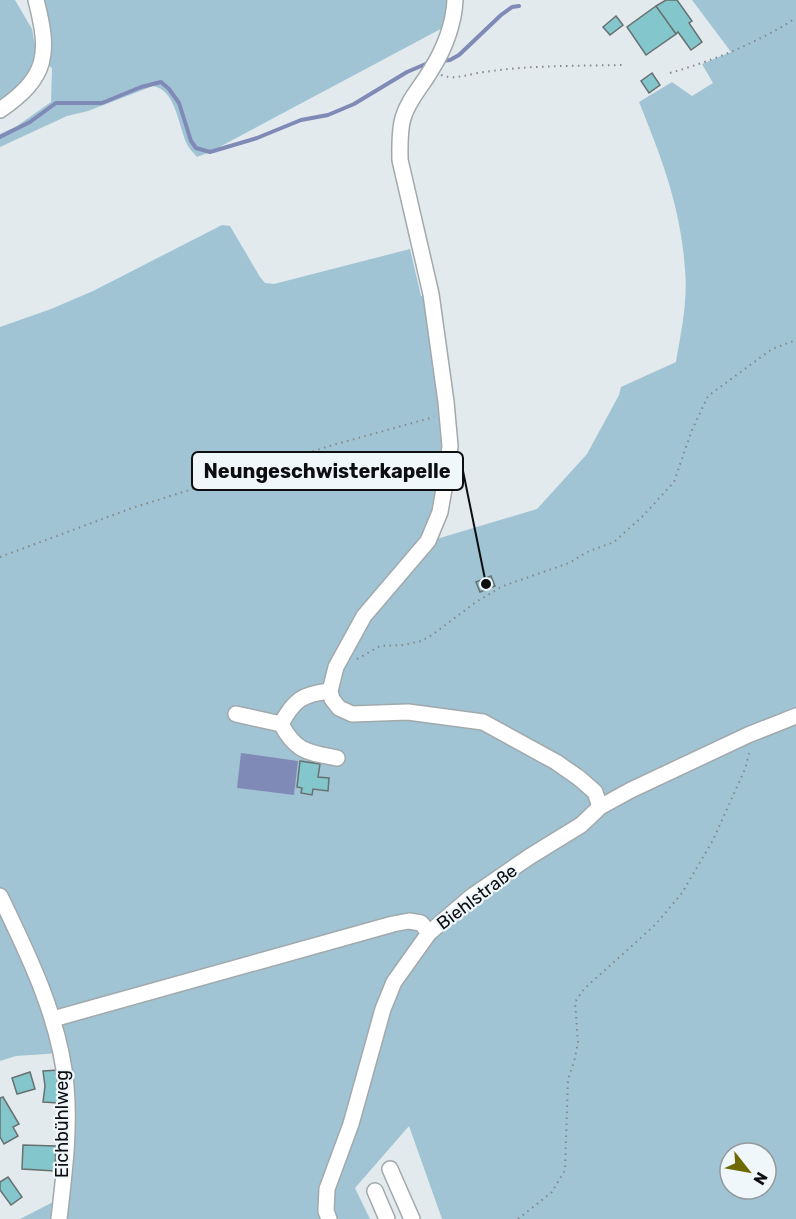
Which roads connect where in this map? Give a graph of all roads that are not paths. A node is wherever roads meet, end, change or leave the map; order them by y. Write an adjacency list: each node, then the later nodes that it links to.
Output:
1 (36, 0): 3 (street)
2 (455, 0): 4 (street)
3 (0, 110)
4 (330, 691): 7 (street); 9 (street)
5 (236, 714): 7 (street)
6 (796, 716): 9 (street, Biehlstraße)
7 (281, 724): 8 (street)
8 (336, 758)
9 (600, 807): 11 (street, Biehlstraße)
10 (0, 896): 12 (street, Eichbühlweg)
11 (429, 933): 12 (street); 16 (street, Biehlstraße)
12 (53, 1019): 15 (street, Eichbühlweg)
13 (390, 1169): 18 (street)
14 (375, 1191): 17 (street)
15 (59, 1219)
16 (329, 1219)
17 (387, 1219)
18 (412, 1219)

